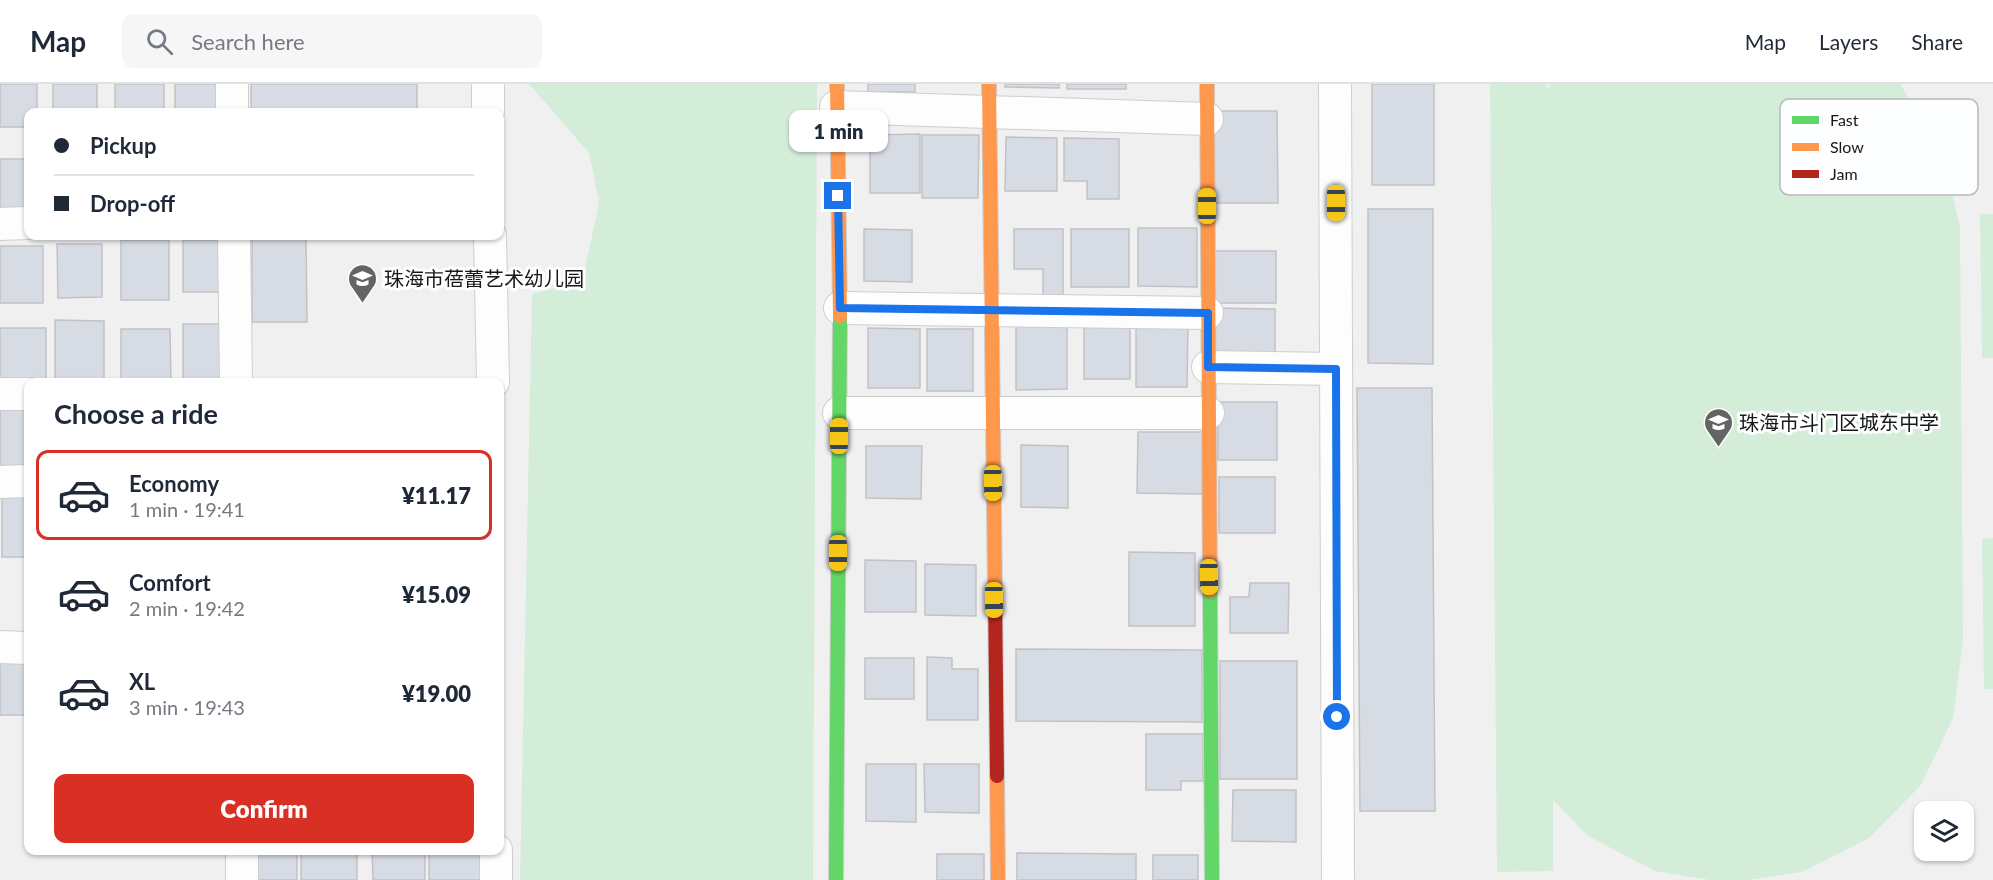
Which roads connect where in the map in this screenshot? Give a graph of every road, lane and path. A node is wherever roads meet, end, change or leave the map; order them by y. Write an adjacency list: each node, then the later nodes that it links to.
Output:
1 (232, 84): 7 (street)
2 (488, 84): 8 (street)
3 (1207, 84): 9 (street)
4 (1335, 84): 18 (street)
5 (836, 95): 6 (street); 14 (street)
6 (989, 98): 9 (street); 15 (street)
7 (232, 108)
8 (488, 108)
9 (1207, 119): 16 (street)
10 (0, 224): 11 (street)
11 (24, 224)
12 (234, 240): 19 (street)
13 (490, 240): 20 (street)
14 (840, 308): 15 (street); 23 (street)
15 (991, 310): 16 (street); 24 (street)
16 (1208, 313): 17 (street)
17 (1208, 367): 18 (street); 25 (street)
18 (1336, 369): 37 (street)
19 (236, 378)
20 (493, 378)
21 (0, 394): 22 (street)
22 (24, 394)
23 (839, 413): 24 (street); 34 (street)
24 (992, 413): 25 (street); 35 (street)
25 (1208, 414): 36 (street)
26 (24, 481): 27 (street)
27 (0, 482)
28 (0, 647): 29 (street)
29 (24, 648)
30 (242, 855): 32 (street)
31 (496, 855): 33 (street)
32 (242, 880)
33 (496, 880)
34 (836, 880)
35 (998, 880)
36 (1212, 880)
37 (1338, 880)

